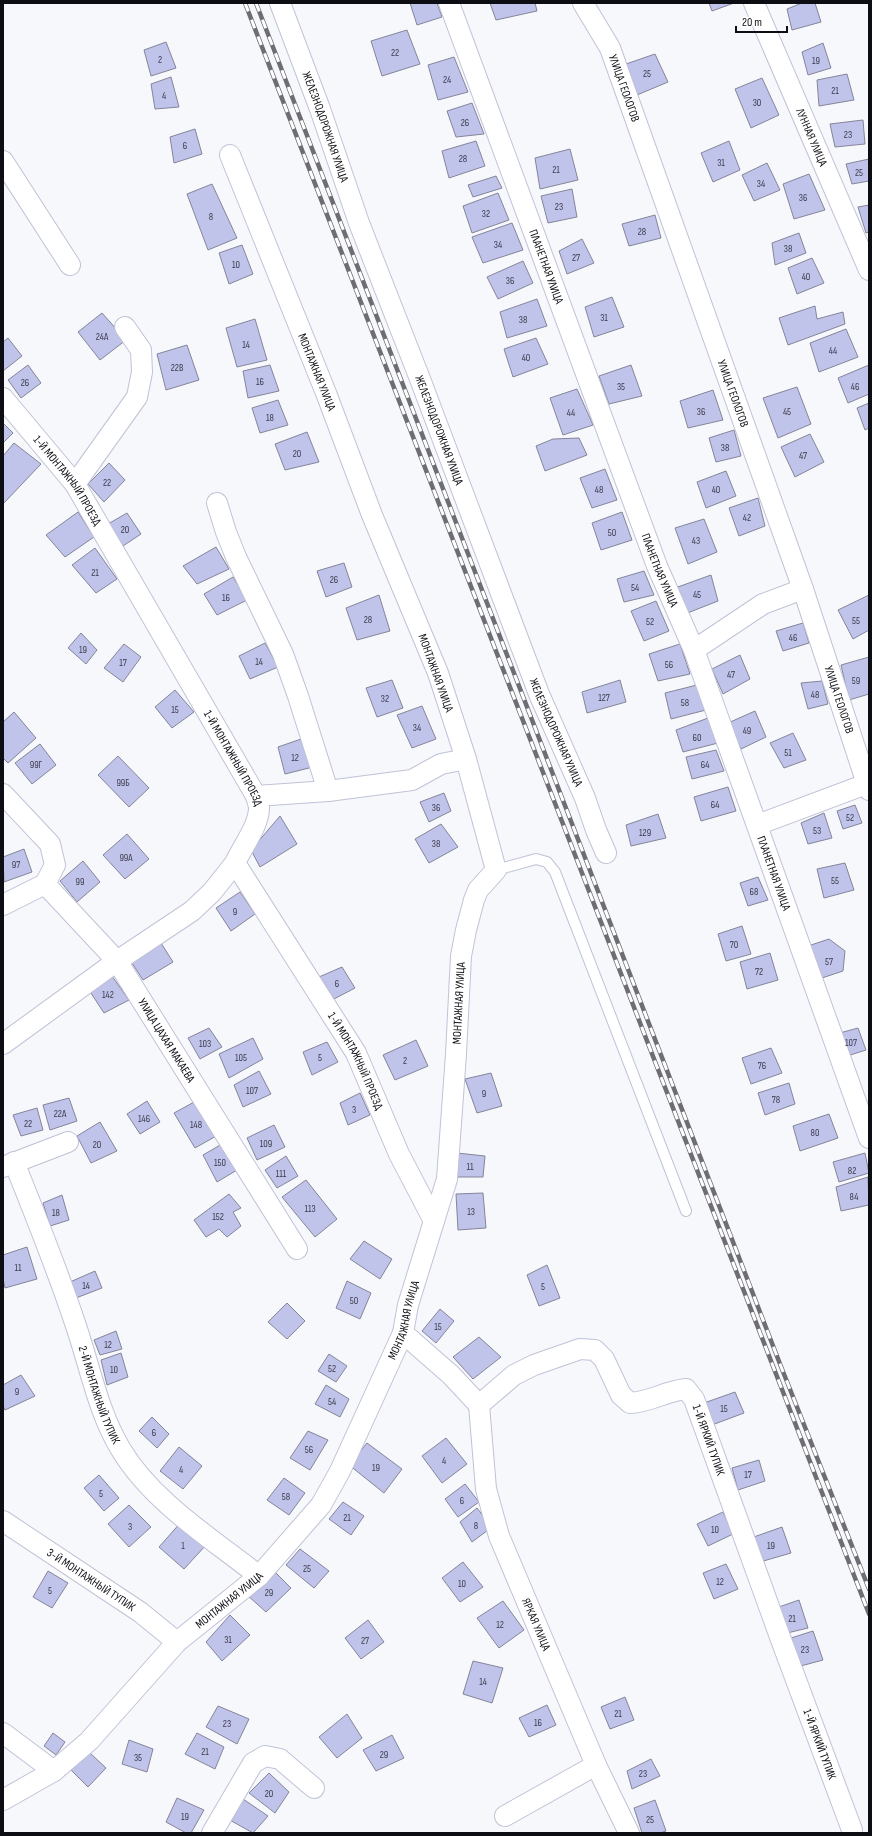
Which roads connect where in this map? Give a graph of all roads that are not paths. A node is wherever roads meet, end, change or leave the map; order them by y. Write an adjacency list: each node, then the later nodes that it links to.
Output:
1 (280, 3): 21 (street, ЖЕЛЕЗНОДОРОЖНАЯ УЛИЦА)
2 (449, 3): 14 (street, ПЛАНЕТНАЯ УЛИЦА)
3 (583, 3): 13 (street, УЛИЦА ГЕОЛОГОВ)
4 (754, 3): 8 (street, ЛУННАЯ УЛИЦА)
5 (230, 155): 15 (street, МОНТАЖНАЯ УЛИЦА)
6 (3, 161): 7 (street)
7 (70, 265)
8 (869, 270)
9 (125, 327): 11 (street)
10 (3, 398): 11 (street, 1-Й МОНТАЖНЫЙ ПРОЕЗД)
11 (75, 484): 19 (street, 1-Й МОНТАЖНЫЙ ПРОЕЗД)
12 (217, 503): 17 (street)
13 (803, 589): 14 (street); 16 (street, УЛИЦА ГЕОЛОГОВ)
14 (694, 650): 20 (street, ПЛАНЕТНАЯ УЛИЦА)
15 (466, 759): 17 (street); 23 (street, МОНТАЖНАЯ УЛИЦА)
16 (868, 785): 20 (street)
17 (328, 791): 19 (street)
18 (3, 794): 24 (street)
19 (256, 796): 22 (street, 1-Й МОНТАЖНЫЙ ПРОЕЗД)
20 (757, 825): 28 (street, ПЛАНЕТНАЯ УЛИЦА)
21 (606, 853)
22 (236, 863): 26 (street); 32 (street, 1-Й МОНТАЖНЫЙ ПРОЕЗД)
23 (496, 870): 31 (lane); 32 (street, МОНТАЖНАЯ УЛИЦА)
24 (45, 884): 25 (street); 26 (street, УЛИЦА ЦАХАЯ МАКАЕВА)
25 (3, 906)
26 (116, 961): 27 (street); 33 (street, УЛИЦА ЦАХАЯ МАКАЕВА)
27 (3, 1044)
28 (869, 1138)
29 (68, 1142): 30 (street)
30 (8, 1165): 37 (street, 2-Й МОНТАЖНЫЙ ТУПИК)
31 (686, 1211)
32 (434, 1221): 34 (street, МОНТАЖНАЯ УЛИЦА)
33 (296, 1249)
34 (403, 1333): 35 (street); 37 (street, МОНТАЖНАЯ УЛИЦА)
35 (479, 1405): 40 (street, ЯРКАЯ УЛИЦА); 45 (street, 1-Й ЯРКИЙ ТУПИК)
36 (3, 1521): 38 (street, 3-Й МОНТАЖНЫЙ ТУПИК)
37 (259, 1576): 38 (street, МОНТАЖНАЯ УЛИЦА)
38 (178, 1642): 41 (street, МОНТАЖНАЯ УЛИЦА)
39 (3, 1732): 41 (street)
40 (596, 1765): 44 (street); 47 (street, ЯРКАЯ УЛИЦА)
41 (54, 1771): 43 (street, МОНТАЖНАЯ УЛИЦА)
42 (314, 1788): 46 (street)
43 (3, 1800)
44 (505, 1816)
45 (852, 1830)
46 (212, 1833)
47 (629, 1833)

